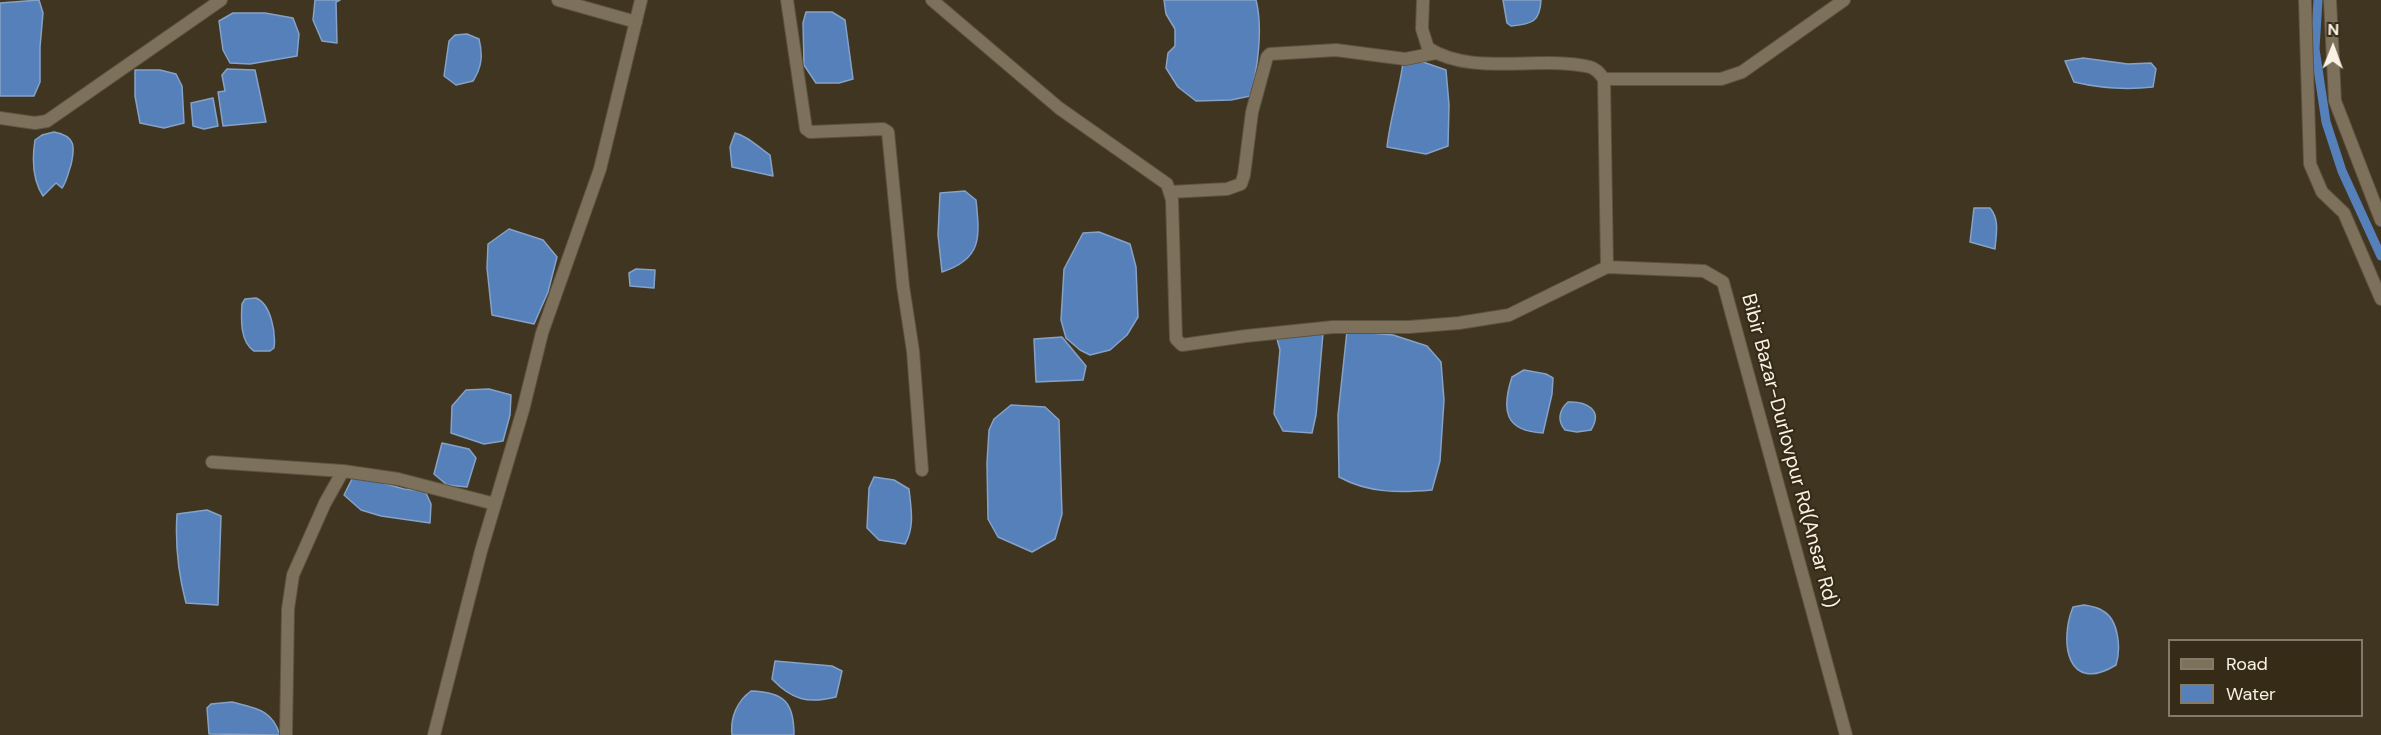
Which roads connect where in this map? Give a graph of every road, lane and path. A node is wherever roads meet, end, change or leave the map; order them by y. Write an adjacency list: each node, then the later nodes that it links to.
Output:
1 (221, 0): 13 (street)
2 (558, 0): 10 (street)
3 (641, 0): 10 (street)
4 (787, 0): 19 (street)
5 (932, 0): 14 (street)
6 (1423, 0): 11 (street)
7 (1844, 0): 12 (street)
8 (2305, 0): 17 (street)
9 (2330, 0): 15 (street)
10 (636, 22): 21 (street)
11 (1436, 53): 12 (street); 14 (street)
12 (1604, 79): 16 (street)
13 (0, 118)
14 (1170, 192): 16 (street)
15 (2381, 220)
16 (1607, 267): 24 (street, Bibir Bazar-Durlovpur Rd(Ansar Rd))
17 (2381, 298)
18 (212, 462): 20 (street)
19 (922, 470)
20 (343, 471): 21 (street); 22 (street)
21 (495, 504): 23 (street)
22 (286, 735)
23 (434, 735)
24 (1846, 735)

